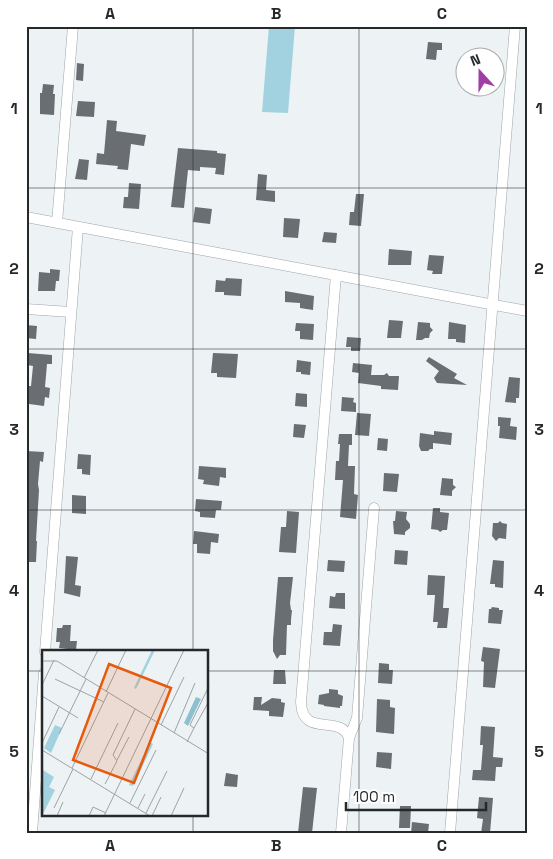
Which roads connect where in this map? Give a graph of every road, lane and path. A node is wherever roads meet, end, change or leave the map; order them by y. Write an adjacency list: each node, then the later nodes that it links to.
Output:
1 (73, 26): 4 (street)
2 (514, 26): 7 (street)
3 (26, 217): 4 (street)
4 (57, 223): 5 (street)
5 (78, 227): 6 (street); 10 (street)
6 (336, 275): 7 (street); 14 (street)
7 (492, 304): 9 (street); 17 (street)
8 (26, 309): 10 (street)
9 (527, 311)
10 (72, 312): 12 (street)
11 (374, 508): 14 (street)
12 (45, 650)
13 (42, 700): 15 (street)
14 (349, 738): 16 (street)
15 (32, 833)
16 (341, 833)
17 (450, 833)

